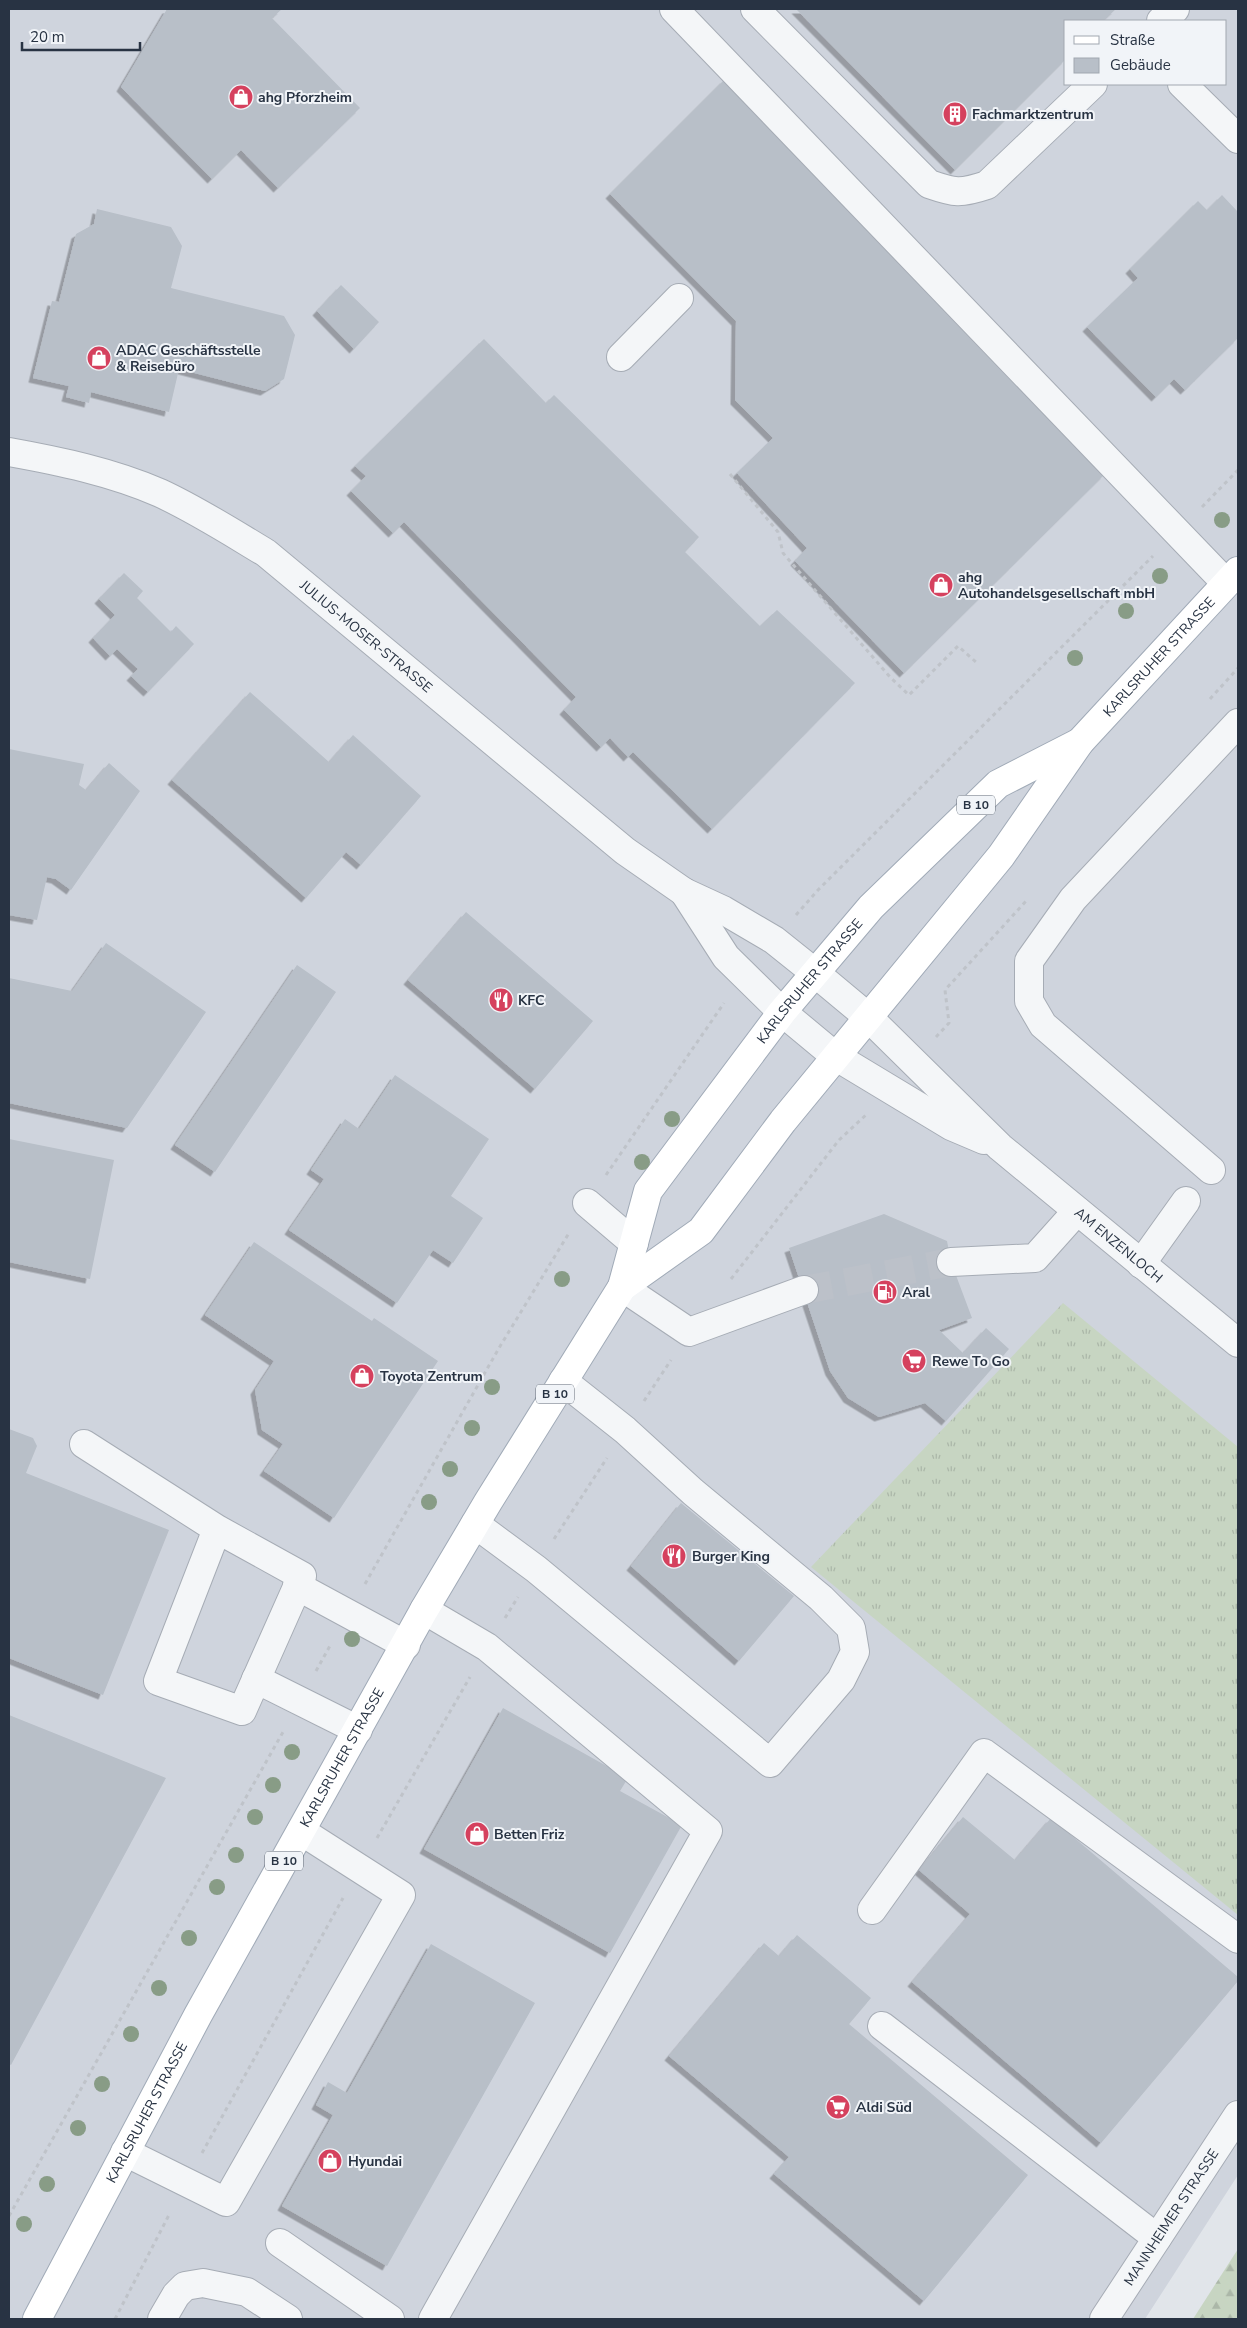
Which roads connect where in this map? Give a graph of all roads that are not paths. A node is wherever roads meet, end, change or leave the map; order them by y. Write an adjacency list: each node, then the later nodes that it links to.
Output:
1 (674, 9): 11 (street)
2 (755, 9): 5 (street)
3 (1175, 9): 4 (street)
4 (1162, 20)
5 (1092, 85)
6 (1183, 85): 7 (street)
7 (1238, 139)
8 (679, 298): 9 (street)
9 (621, 357)
10 (9, 452): 14 (street, JULIUS-MOSER-STRASSE)
11 (1232, 577): 13 (main road, KARLSRUHER STRASSE / B 10)
12 (1238, 723): 20 (street)
13 (1080, 742): 15 (main road, KARLSRUHER STRASSE / B 10); 17 (main road, KARLSRUHER STRASSE / B 10)
14 (684, 892): 15 (street, JULIUS-MOSER-STRASSE); 16 (street, JULIUS-MOSER-STRASSE)
15 (814, 972): 16 (main road, KARLSRUHER STRASSE / B 10); 17 (street, JULIUS-MOSER-STRASSE)
16 (782, 1012): 18 (street, AM ENZENLOCH); 24 (main road, KARLSRUHER STRASSE / B 10)
17 (868, 1017): 18 (main road, KARLSRUHER STRASSE / B 10); 19 (street, AM ENZENLOCH)
18 (835, 1056): 19 (street, AM ENZENLOCH); 27 (main road, KARLSRUHER STRASSE / B 10)
19 (1000, 1147): 23 (street, AM ENZENLOCH)
20 (1211, 1170)
21 (1186, 1201): 26 (street)
22 (587, 1204): 24 (street)
23 (1077, 1211): 25 (street); 26 (street, AM ENZENLOCH)
24 (634, 1243): 27 (main road, KARLSRUHER STRASSE / B 10)
25 (952, 1262)
26 (1141, 1264): 29 (street, AM ENZENLOCH)
27 (622, 1287): 28 (street); 30 (main road, KARLSRUHER STRASSE / B 10)
28 (804, 1290)
29 (1238, 1343)
30 (564, 1381): 32 (main road, KARLSRUHER STRASSE / B 10); 32 (street)
31 (84, 1444): 33 (street)
32 (475, 1524): 35 (main road, KARLSRUHER STRASSE / B 10)
33 (217, 1529): 34 (street); 37 (street)
34 (297, 1586): 36 (street); 37 (street)
35 (424, 1610): 36 (main road, KARLSRUHER STRASSE / B 10); 51 (street)
36 (406, 1645): 38 (main road, KARLSRUHER STRASSE / B 10)
37 (256, 1679): 38 (street)
38 (358, 1730): 39 (main road, KARLSRUHER STRASSE / B 10)
39 (301, 1831): 44 (main road, KARLSRUHER STRASSE / B 10); 44 (street)
40 (872, 1910): 41 (street)
41 (1238, 1939)
42 (882, 2026): 45 (street)
43 (1238, 2115): 45 (street, MANNHEIMER STRASSE)
44 (125, 2152): 47 (main road, KARLSRUHER STRASSE / B 10)
45 (1157, 2238): 52 (street, MANNHEIMER STRASSE)
46 (280, 2243): 50 (street)
47 (37, 2319)
48 (162, 2319): 49 (street)
49 (288, 2319)
50 (390, 2319)
51 (433, 2319)
52 (1104, 2319)

